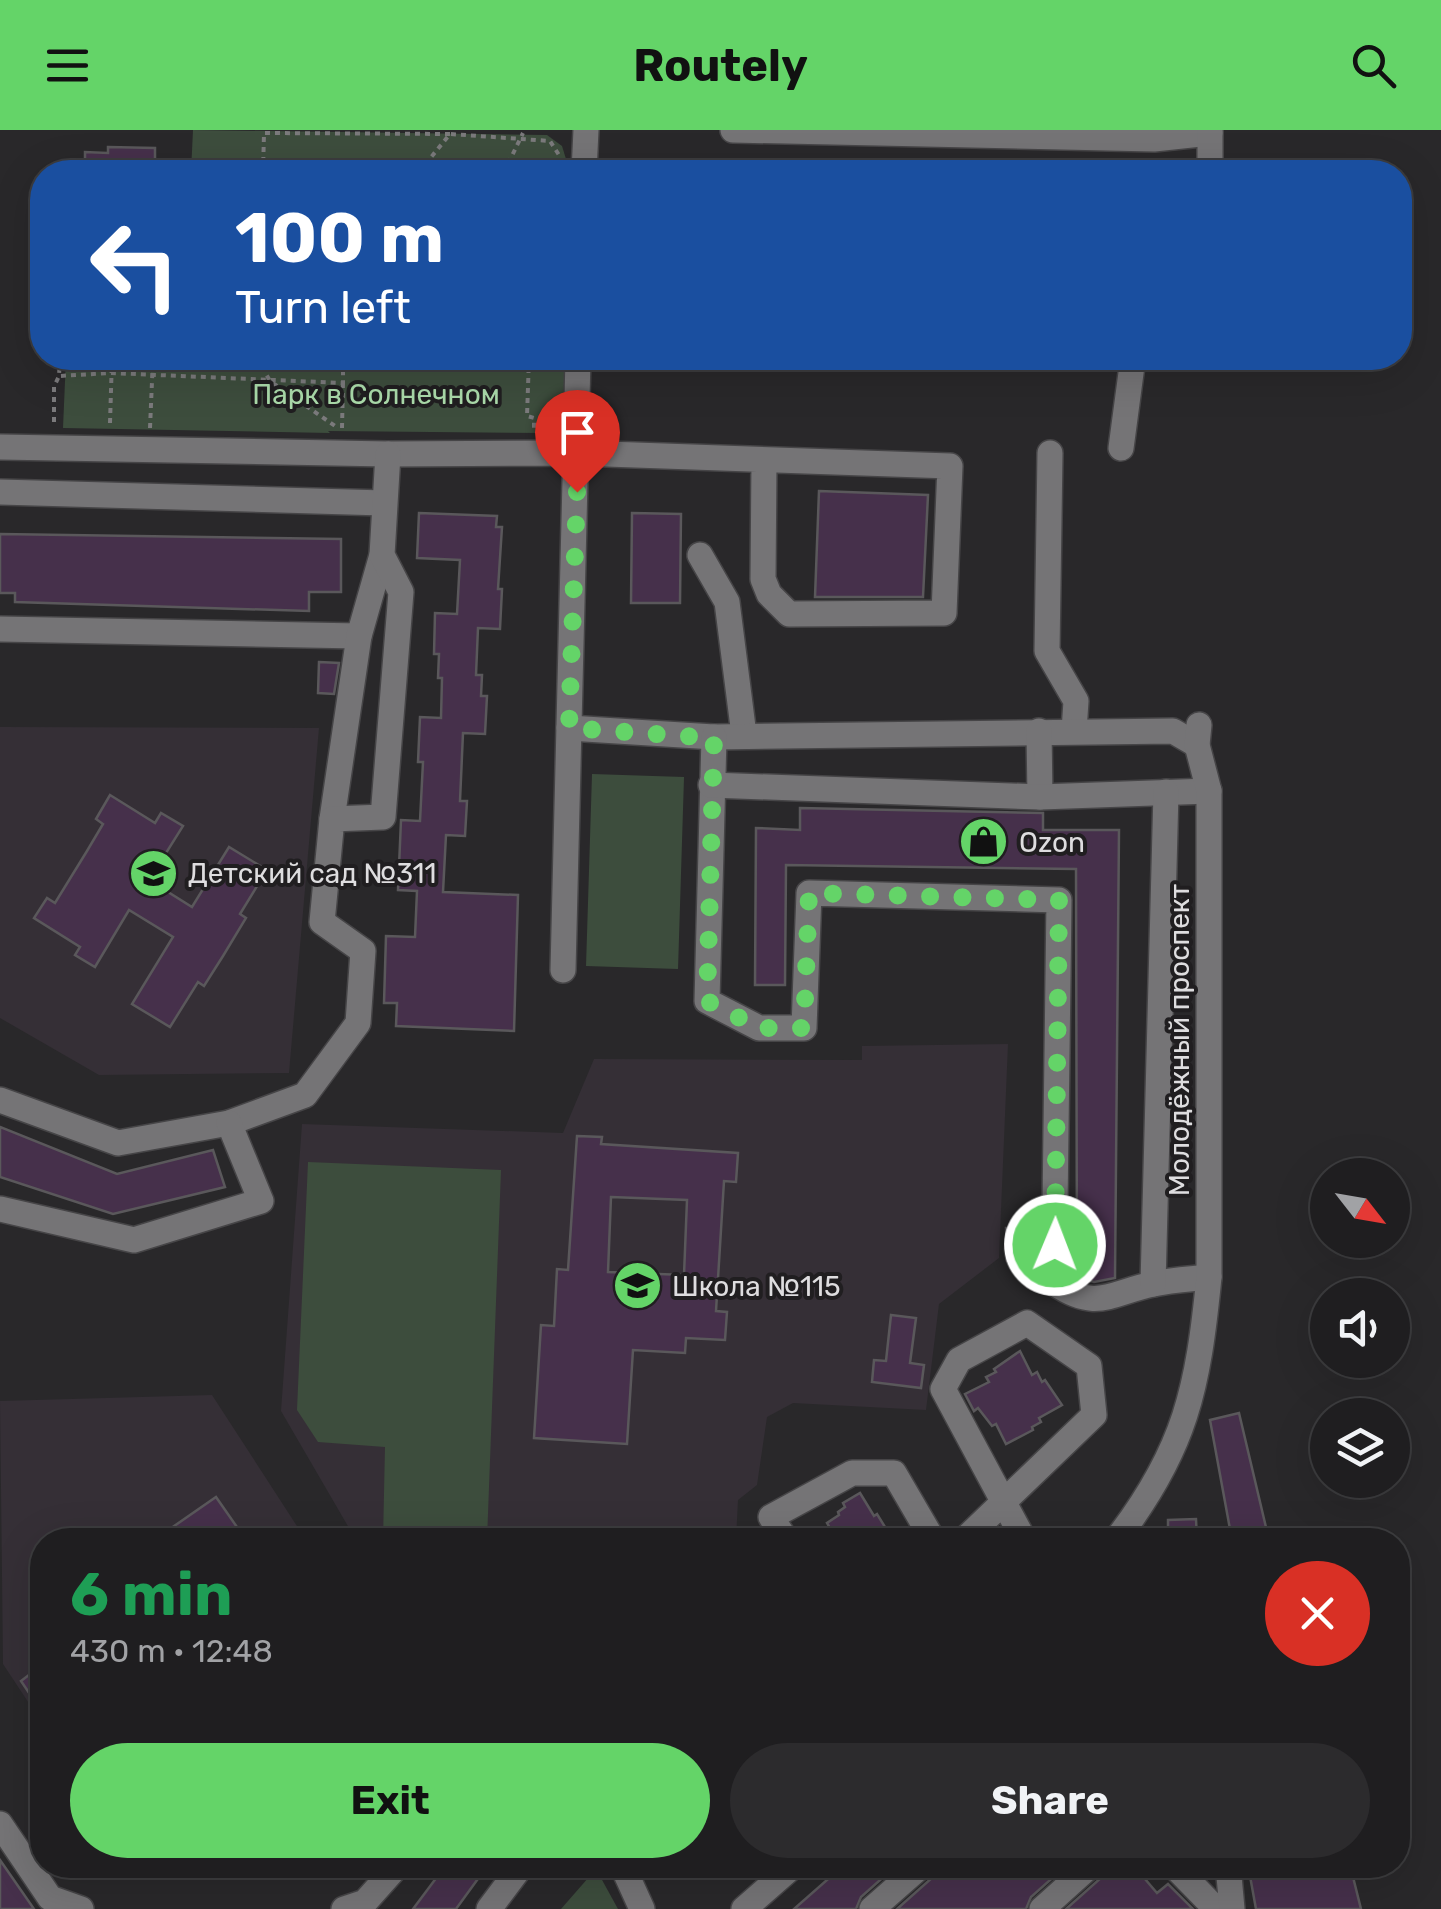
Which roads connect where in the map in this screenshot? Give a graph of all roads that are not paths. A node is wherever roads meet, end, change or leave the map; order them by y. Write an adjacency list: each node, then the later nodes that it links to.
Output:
1 (586, 130): 5 (street)
2 (732, 130): 3 (street)
3 (866, 131): 4 (street)
4 (1210, 132): 6 (street)
5 (578, 160)
6 (1210, 160)
7 (578, 370): 11 (street)
8 (1132, 370): 10 (street)
9 (0, 448): 13 (street)
10 (1122, 448)
11 (578, 453): 13 (street); 14 (street); 21 (street)
12 (1050, 453): 22 (street)
13 (388, 454): 16 (street)
14 (764, 462): 14 (street)
15 (0, 492): 16 (street)
16 (384, 503): 17 (street)
17 (382, 555): 20 (street); 30 (street)
18 (700, 555): 24 (street)
19 (0, 629): 20 (street)
20 (359, 636): 30 (street)
21 (569, 728): 25 (street); 31 (street)
22 (1074, 731): 23 (street); 27 (street, Молодёжный проспект)
23 (1038, 732): 24 (street); 29 (street)
24 (744, 736): 25 (street)
25 (714, 738): 26 (street)
26 (711, 785): 29 (street); 36 (street)
27 (1208, 791): 28 (street); 35 (street, Молодёжный проспект)
28 (1166, 792): 29 (street); 36 (street)
29 (1040, 796)
30 (332, 819): 33 (street)
31 (563, 970)
32 (0, 1100): 33 (street)
33 (230, 1123): 34 (street)
34 (0, 1210)
35 (1209, 1278): 36 (street); 42 (street, Молодёжный проспект)
36 (1153, 1284)
37 (1004, 1503): 37 (street); 40 (street); 41 (street)
38 (778, 1528): 39 (street)
39 (925, 1528)
40 (977, 1528)
41 (1018, 1528)
42 (1140, 1528)
43 (0, 1824): 44 (street)
44 (30, 1868)
45 (36, 1878): 54 (street)
46 (386, 1878): 55 (street)
47 (512, 1878): 56 (street)
48 (628, 1878): 57 (street)
49 (779, 1878): 58 (street)
50 (907, 1878): 59 (street)
51 (1076, 1878): 60 (street)
52 (1185, 1878): 61 (street)
53 (1229, 1878): 62 (street)
54 (81, 1909)
55 (344, 1909)
56 (489, 1909)
57 (642, 1909)
58 (744, 1909)
59 (872, 1909)
60 (1042, 1909)
61 (1216, 1909)
62 (1232, 1909)

